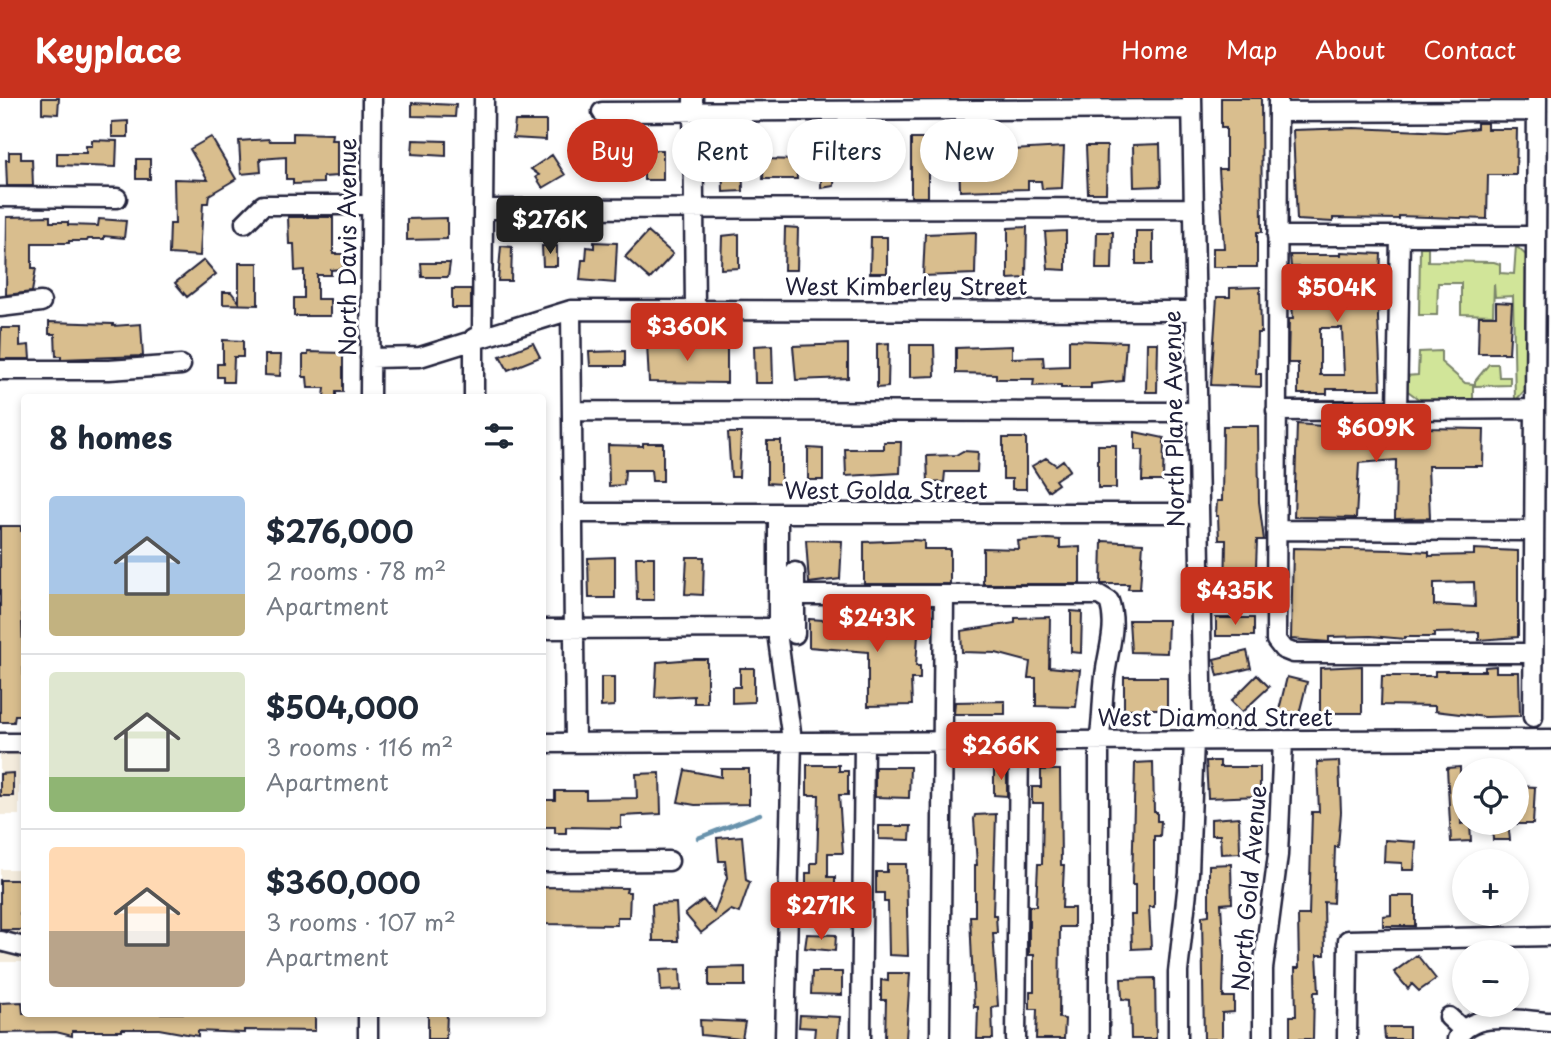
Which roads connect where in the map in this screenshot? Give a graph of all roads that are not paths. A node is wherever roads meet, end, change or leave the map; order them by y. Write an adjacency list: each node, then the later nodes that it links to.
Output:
1 (372, 98): 10 (street, North Davis Avenue)
2 (484, 98): 13 (street)
3 (1192, 104): 4 (street); 12 (street, North Plane Avenue)
4 (694, 105): 7 (street); 11 (street)
5 (1278, 105): 6 (street); 15 (street)
6 (1537, 105): 17 (street)
7 (602, 112)
8 (0, 197): 9 (street)
9 (117, 198)
10 (371, 205): 14 (street); 26 (street, North Davis Avenue)
11 (694, 208): 12 (street); 13 (street); 21 (street)
12 (1194, 208): 23 (street, North Plane Avenue)
13 (483, 209): 25 (street)
14 (245, 223)
15 (1277, 236): 16 (street); 33 (street)
16 (1399, 236): 17 (street); 34 (street)
17 (1536, 236): 18 (street)
18 (1543, 297): 24 (street)
19 (41, 302): 20 (street)
20 (0, 307)
21 (695, 309): 22 (street, West Kimberley Street); 23 (street, West Kimberley Street)
22 (571, 310): 25 (street, West Kimberley Street); 32 (street)
23 (1196, 311): 35 (street, North Plane Avenue)
24 (1543, 324): 31 (street)
25 (478, 336): 26 (street, West Kimberley Street); 30 (street)
26 (370, 358): 29 (street, North Davis Avenue)
27 (181, 365): 28 (street)
28 (0, 370)
29 (370, 394)
30 (474, 394)
31 (1534, 409): 34 (street); 40 (street)
32 (573, 411): 35 (street); 36 (street)
33 (1276, 411): 34 (street); 39 (street)
34 (1396, 411)
35 (1197, 412): 38 (street, North Plane Avenue)
36 (575, 513): 37 (street, West Golda Street); 45 (street)
37 (778, 513): 38 (street, West Golda Street); 46 (street)
38 (1198, 513): 51 (street, North Plane Avenue)
39 (1276, 530): 40 (street); 47 (street)
40 (1534, 531): 47 (street)
41 (795, 572): 42 (street)
42 (795, 595): 43 (street); 46 (street)
43 (944, 595): 53 (street); 55 (street)
44 (546, 629): 45 (street)
45 (575, 629): 46 (street); 60 (street)
46 (787, 631): 50 (street)
47 (1533, 653): 48 (street)
48 (1533, 716)
49 (1551, 739): 52 (street, West Diamond Street)
50 (792, 740): 56 (street, West Diamond Street); 60 (street, West Diamond Street); 71 (street)
51 (1198, 740): 52 (street, West Diamond Street); 55 (street, West Diamond Street); 76 (street, North Plane Avenue)
52 (1283, 740): 77 (street, North Gold Avenue)
53 (943, 741): 54 (street, West Diamond Street); 56 (street, West Diamond Street); 73 (street)
54 (1019, 741): 55 (street, West Diamond Street); 74 (street)
55 (1098, 741): 75 (street)
56 (864, 742): 72 (street)
57 (0, 743): 58 (street)
58 (21, 743)
59 (546, 743): 60 (street, West Diamond Street)
60 (575, 743)
61 (668, 861): 62 (street)
62 (546, 862)
63 (1551, 936): 78 (street)
64 (0, 941): 65 (street)
65 (21, 946)
66 (368, 1017): 70 (street)
67 (1449, 1017): 69 (street)
68 (1551, 1022): 69 (street)
69 (1460, 1034)
70 (368, 1039)
71 (785, 1039)
72 (861, 1039)
73 (940, 1039)
74 (1016, 1039)
75 (1099, 1039)
76 (1178, 1039)
77 (1263, 1039)
78 (1347, 1039)

